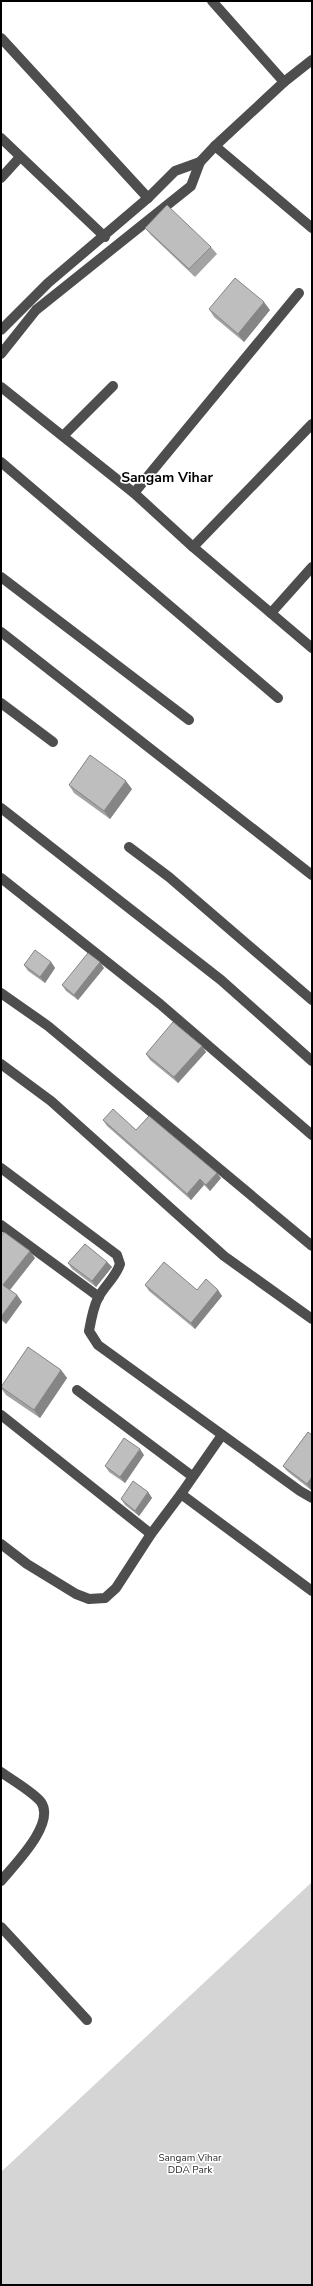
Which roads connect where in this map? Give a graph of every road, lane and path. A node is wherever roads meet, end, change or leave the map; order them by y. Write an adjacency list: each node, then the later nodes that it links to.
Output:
1 (212, 1): 4 (street)
2 (1, 38): 10 (street)
3 (312, 60): 4 (street)
4 (284, 82): 6 (street)
5 (1, 138): 7 (street)
6 (215, 146): 8 (street); 11 (street)
7 (20, 157): 9 (street); 12 (street)
8 (200, 162): 10 (street); 15 (street)
9 (1, 178)
10 (148, 198): 12 (street)
11 (312, 228)
12 (105, 237): 14 (street)
13 (299, 293): 21 (street)
14 (1, 330)
15 (1, 354)
16 (114, 386): 19 (street)
17 (1, 387): 19 (street)
18 (312, 424): 22 (street)
19 (63, 436): 21 (street)
20 (1, 462): 28 (street)
21 (134, 493): 22 (street)
22 (193, 547): 25 (street)
23 (312, 567): 25 (street)
24 (1, 577): 30 (street)
25 (271, 613): 27 (street)
26 (1, 632): 34 (street)
27 (312, 648)
28 (278, 698)
29 (1, 703): 31 (street)
30 (189, 720)
31 (53, 742)
32 (1, 808): 38 (street)
33 (129, 847): 37 (street)
34 (312, 875)
35 (1, 878): 40 (street)
36 (1, 993): 43 (street)
37 (312, 1000)
38 (312, 1061)
39 (1, 1064): 45 (street)
40 (312, 1135)
41 (1, 1168): 44 (street)
42 (1, 1225): 44 (street)
43 (312, 1246)
44 (99, 1297): 48 (street)
45 (312, 1319)
46 (77, 1390): 49 (street)
47 (1, 1415): 52 (street)
48 (222, 1435): 49 (street); 51 (street)
49 (192, 1476): 50 (street)
50 (181, 1494): 52 (street); 54 (street)
51 (312, 1498)
52 (151, 1534): 53 (street)
53 (1, 1544)
54 (312, 1591)
55 (1, 1772): 56 (street)
56 (1, 1881)
57 (1, 1927): 58 (street)
58 (87, 2020)

